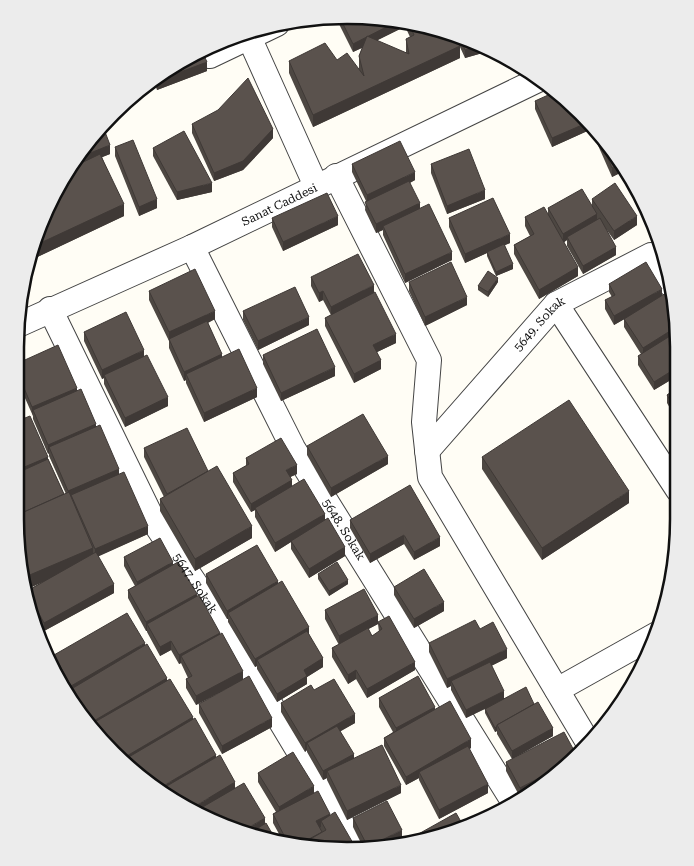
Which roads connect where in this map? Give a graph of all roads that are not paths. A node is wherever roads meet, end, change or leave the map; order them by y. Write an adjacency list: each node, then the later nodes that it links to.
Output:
1 (250, 39): 3 (street)
2 (533, 82): 3 (street, Sanat Caddesi)
3 (326, 181): 4 (street, Sanat Caddesi); 9 (street)
4 (192, 247): 7 (street, Sanat Caddesi); 14 (street, 5648. Sokak)
5 (660, 268): 6 (street, 5649. Sokak)
6 (556, 304): 9 (street, 5649. Sokak); 10 (street)
7 (50, 309): 8 (street, Sanat Caddesi); 15 (street, 5647. Sokak)
8 (25, 322)
9 (427, 451): 12 (street)
10 (670, 478)
11 (647, 639): 12 (street)
12 (557, 690): 13 (street)
13 (585, 738)
14 (511, 798)
15 (353, 842)

